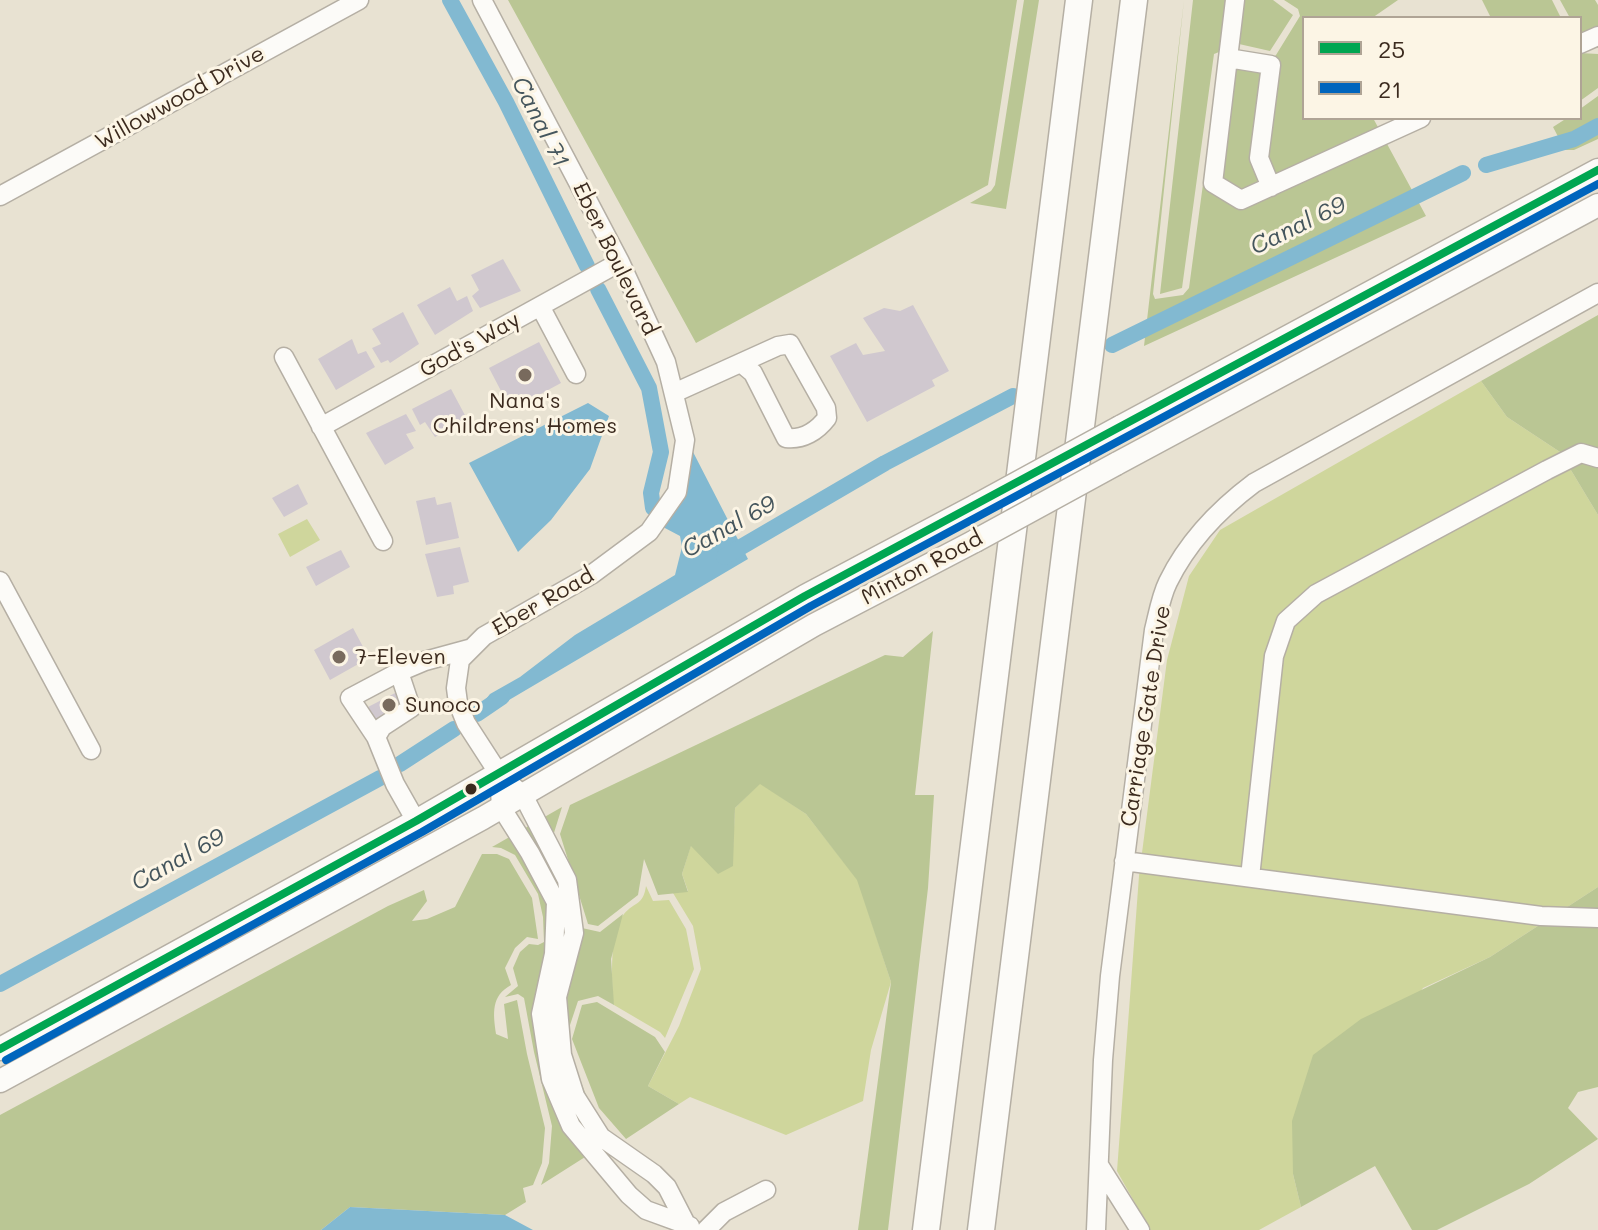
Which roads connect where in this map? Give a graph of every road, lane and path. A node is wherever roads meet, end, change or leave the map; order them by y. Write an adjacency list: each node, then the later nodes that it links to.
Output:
1 (359, 0): 10 (street, Willowwood Drive)
2 (482, 0): 12 (street, Eber Boulevard)
3 (1079, 0): 47 (highway)
4 (1134, 0): 48 (highway)
5 (1235, 0): 6 (street)
6 (1228, 58): 9 (street); 9 (street)
7 (1417, 120): 9 (street)
8 (1598, 170): 28 (main road, Minton Road, bridge)
9 (1271, 187)
10 (0, 196)
11 (1598, 205): 29 (main road, Minton Road, bridge)
12 (620, 262): 14 (street, God's Way); 18 (street, Eber Boulevard)
13 (1598, 293): 32 (street, Carriage Gate Drive)
14 (540, 306): 17 (street); 19 (street, God's Way)
15 (284, 357): 19 (street)
16 (741, 363): 16 (street); 18 (street)
17 (576, 374)
18 (674, 393): 20 (street, Eber Boulevard)
19 (321, 427): 22 (street)
20 (685, 440): 24 (street, Eber Road)
21 (1598, 458): 33 (street)
22 (383, 541)
23 (0, 581): 27 (street)
24 (469, 649): 25 (street); 28 (street, Eber Road)
25 (399, 672): 26 (street); 26 (street)
26 (376, 737): 31 (street)
27 (91, 750)
28 (499, 774): 29 (street, Eber Road); 30 (street, Eber Road); 31 (main road, Minton Road)
29 (523, 795): 30 (main road, Minton Road); 35 (street)
30 (501, 807): 35 (street); 38 (main road, Minton Road)
31 (416, 821): 36 (main road, Minton Road)
32 (1124, 861): 33 (street); 41 (street, Carriage Gate Drive)
33 (1250, 877): 34 (street)
34 (1598, 918)
35 (561, 956): 37 (street)
36 (0, 1049)
37 (560, 1077): 39 (street); 40 (street)
38 (0, 1081)
39 (607, 1140): 40 (street); 42 (street)
40 (596, 1157): 44 (street)
41 (1099, 1165): 49 (street, Carriage Gate Drive); 50 (street)
42 (654, 1174): 44 (street); 45 (street)
43 (766, 1190): 46 (street)
44 (629, 1195): 45 (street)
45 (691, 1227)
46 (706, 1230)
47 (926, 1230)
48 (981, 1230)
49 (1096, 1230)
50 (1140, 1230)

